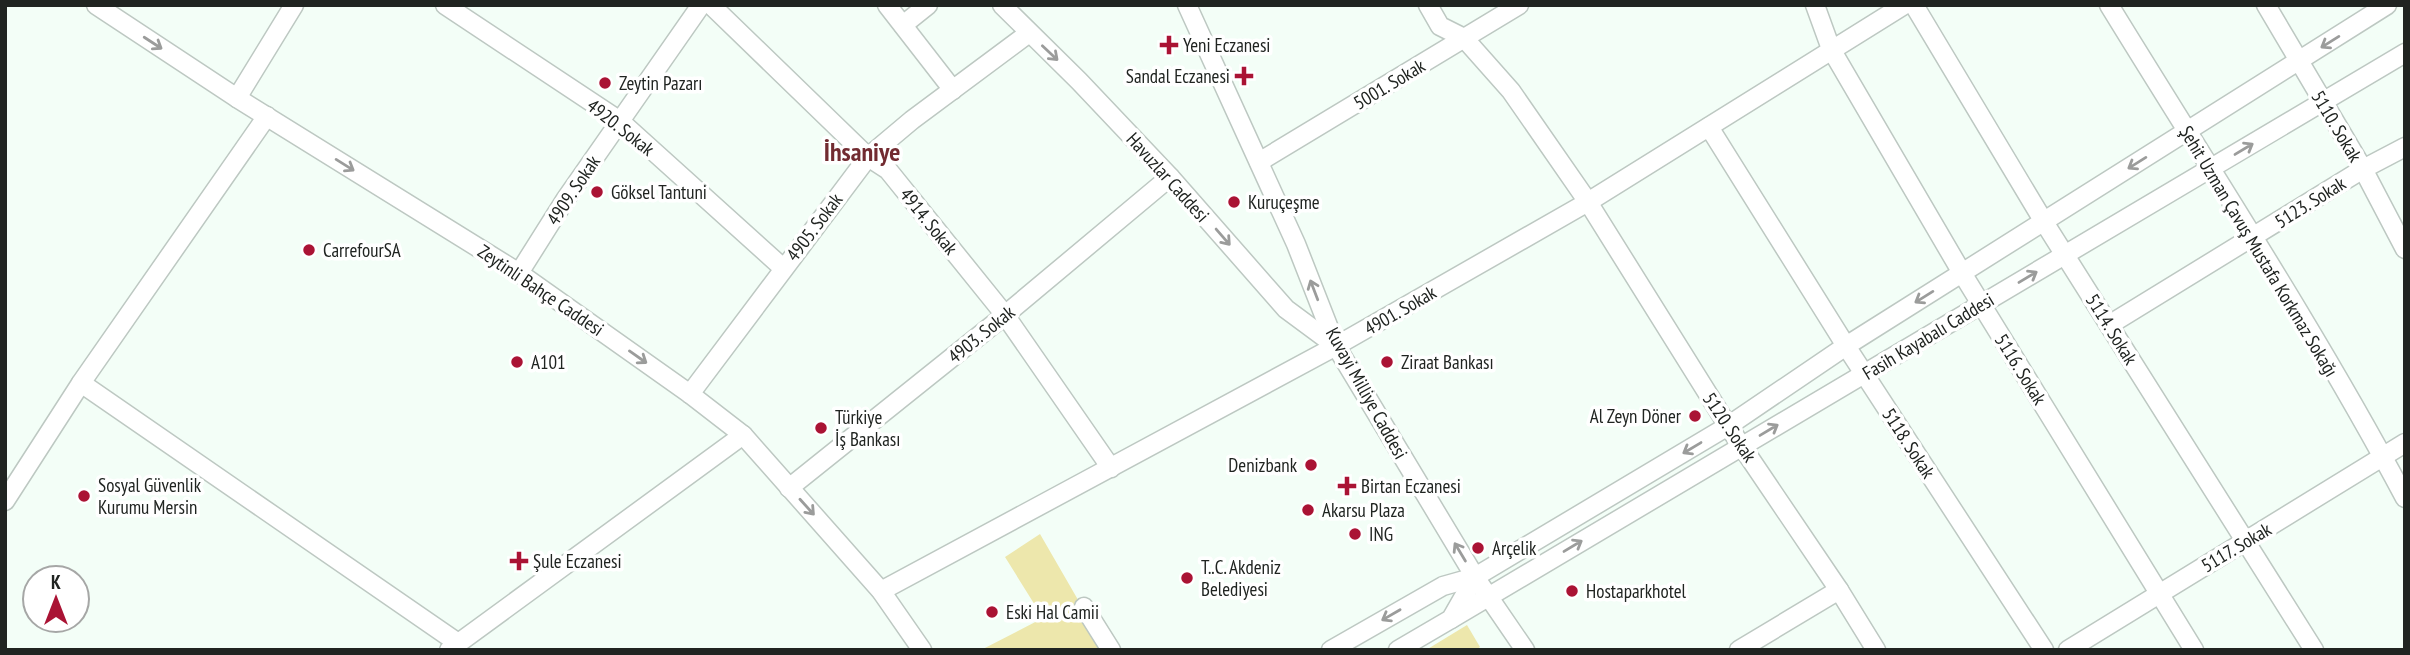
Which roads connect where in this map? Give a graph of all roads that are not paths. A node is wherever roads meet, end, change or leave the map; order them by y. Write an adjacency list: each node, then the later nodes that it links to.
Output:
1 (96, 5): 25 (street, Zeytinli Bahçe Caddesi, one-way to 25)
2 (294, 5): 25 (street)
3 (445, 5): 28 (street, 4920. Sokak)
4 (701, 5): 28 (street, 4909. Sokak)
5 (711, 5): 32 (street, 4914. Sokak)
6 (887, 5): 18 (street)
7 (928, 5): 18 (street)
8 (1002, 5): 19 (street, Havuzlar Caddesi)
9 (1187, 5): 33 (street, Kuvayi Milliye Caddesi)
10 (1428, 5): 20 (street, 5120. Sokak)
11 (1519, 5): 20 (street, 5001. Sokak)
12 (1815, 5): 21 (street, 5116. Sokak)
13 (1904, 5): 21 (street, 4901. Sokak)
14 (1914, 5): 38 (street, 5114. Sokak)
15 (2109, 5): 30 (street, Şehit Uzman Çavuş Mustafa Korkmaz Sokağı)
16 (2266, 5): 23 (street, 5110. Sokak)
17 (2387, 5): 23 (street, Fasih Kayabalı Caddesi, one-way to 23)
18 (903, 25): 24 (street)
19 (1029, 33): 24 (street, 4905. Sokak); 36 (street, Havuzlar Caddesi, one-way to 36)
20 (1464, 38): 33 (street, 5001. Sokak); 37 (street, 5120. Sokak)
21 (1831, 49): 29 (street, 4901. Sokak); 44 (street, 5116. Sokak)
22 (2405, 54): 26 (street, Fasih Kayabalı Caddesi)
23 (2298, 62): 26 (street, 5110. Sokak); 30 (street, Fasih Kayabalı Caddesi)
24 (953, 90): 32 (street, 4905. Sokak)
25 (237, 98): 27 (street, Zeytinli Bahçe Caddesi)
26 (2322, 102): 34 (street, Fasih Kayabalı Caddesi, one-way to 26); 35 (street, 5110. Sokak)
27 (267, 116): 43 (street, Zeytinli Bahçe Caddesi, one-way to 43); 51 (street)
28 (620, 121): 42 (street, 4920. Sokak); 43 (street, 4909. Sokak)
29 (1709, 127): 37 (street, 4901. Sokak); 49 (street, 5118. Sokak)
30 (2187, 132): 34 (street, Şehit Uzman Çavuş Mustafa Korkmaz Sokağı); 38 (street, Fasih Kayabalı Caddesi, one-way to 38)
31 (2405, 147): 35 (street, 5123. Sokak)
32 (868, 157): 42 (street, 4905. Sokak); 46 (street, 4914. Sokak)
33 (1258, 162): 48 (street, Kuvayi Milliye Caddesi, one-way to 33)
34 (2210, 169): 39 (street, Şehit Uzman Çavuş Mustafa Korkmaz Sokağı); 41 (street, Fasih Kayabalı Caddesi)
35 (2363, 169): 39 (street, 5123. Sokak); 40 (street, 5110. Sokak)
36 (1170, 177): 46 (street, 4903. Sokak); 48 (street, Havuzlar Caddesi, one-way to 48)
37 (1588, 202): 48 (street, 4901. Sokak); 53 (street, 5120. Sokak)
38 (2044, 222): 41 (street, 5114. Sokak); 44 (street, Fasih Kayabalı Caddesi)
39 (2253, 237): 47 (street, 5123. Sokak); 57 (street, Şehit Uzman Çavuş Mustafa Korkmaz Sokağı)
40 (2405, 249)
41 (2065, 255): 45 (street, Fasih Kayabalı Caddesi, one-way to 41); 47 (street, 5114. Sokak)
42 (783, 268): 52 (street, 4905. Sokak)
43 (519, 273): 52 (street, Zeytinli Bahçe Caddesi, one-way to 52)
44 (1962, 273): 45 (street, 5116. Sokak); 49 (street, Fasih Kayabalı Caddesi, one-way to 49)
45 (1982, 304): 50 (street, Fasih Kayabalı Caddesi); 66 (street, 5116. Sokak)
46 (1005, 315): 58 (street, 4914. Sokak); 59 (street, 4903. Sokak)
47 (2109, 325): 62 (street, 5114. Sokak)
48 (1336, 346): 58 (street, 4901. Sokak); 63 (street, Kuvayi Milliye Caddesi, one-way to 48)
49 (1846, 346): 50 (street, 5118. Sokak); 53 (street, Fasih Kayabalı Caddesi)
50 (1864, 374): 56 (street, Fasih Kayabalı Caddesi, one-way to 50); 78 (street, 5118. Sokak)
51 (81, 383): 61 (street); 70 (street)
52 (690, 394): 54 (street, Zeytinli Bahçe Caddesi)
53 (1728, 426): 56 (street, 5120. Sokak); 63 (street, Fasih Kayabalı Caddesi, one-way to 63)
54 (743, 435): 59 (street, Zeytinli Bahçe Caddesi); 70 (street)
55 (2405, 443): 57 (street, 5117. Sokak)
56 (1742, 446): 64 (street, 5120. Sokak); 67 (street, Fasih Kayabalı Caddesi, one-way to 56)
57 (2383, 457): 60 (street, Şehit Uzman Çavuş Mustafa Korkmaz Sokağı); 62 (street, 5117. Sokak)
58 (1111, 468): 65 (street, 4901. Sokak)
59 (789, 488): 65 (street, Zeytinli Bahçe Caddesi, one-way to 65)
60 (2405, 498)
61 (5, 501)
62 (2246, 541): 66 (street, 5117. Sokak); 81 (street, 5114. Sokak)
63 (1475, 578): 67 (street, Kuvayi Milliye Caddesi); 69 (street); 73 (street, one-way to 73)
64 (1839, 590): 76 (street); 77 (street, 5120. Sokak)
65 (881, 591): 71 (street, Zeytinli Bahçe Caddesi)
66 (2160, 594): 79 (street, 5117. Sokak); 80 (street, 5116. Sokak)
67 (1488, 597): 69 (street, Fasih Kayabalı Caddesi); 75 (street, Kuvayi Milliye Caddesi)
68 (1084, 607): 72 (street)
69 (1451, 619): 74 (street, Fasih Kayabalı Caddesi)
70 (454, 646)
71 (922, 650)
72 (1111, 650)
73 (1331, 650)
74 (1398, 650)
75 (1525, 650)
76 (1739, 650)
77 (1876, 650)
78 (2044, 650)
79 (2068, 650)
80 (2194, 650)
81 (2314, 650)

